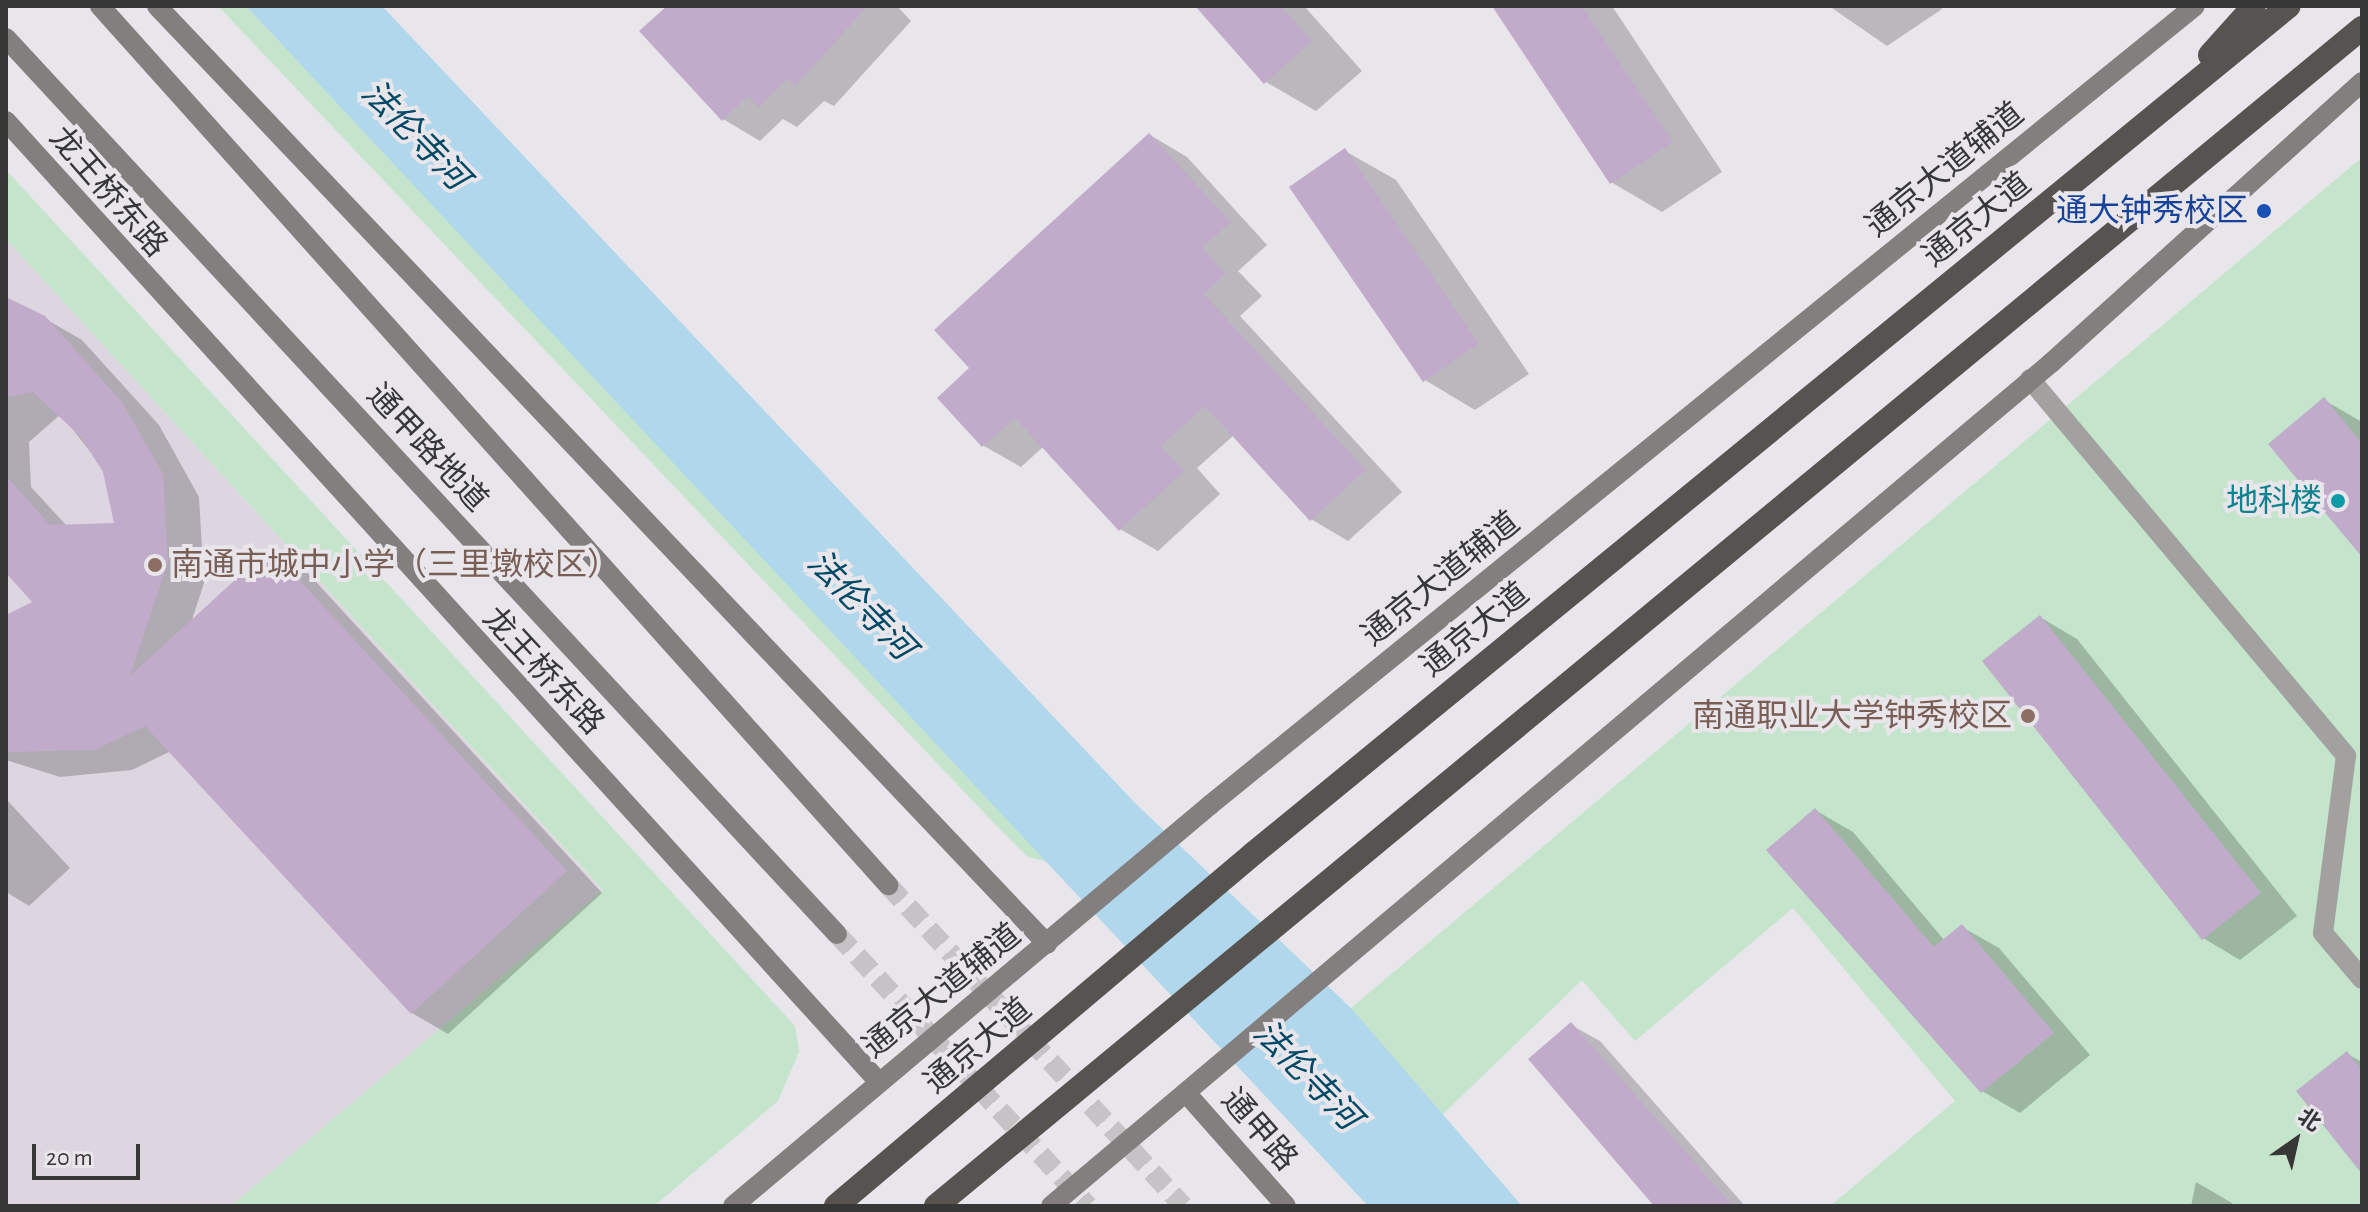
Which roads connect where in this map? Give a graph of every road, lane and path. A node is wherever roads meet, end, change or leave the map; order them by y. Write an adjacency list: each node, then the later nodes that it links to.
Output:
1 (100, 6): 14 (main road, 通甲路地道)
2 (157, 6): 16 (main road)
3 (2195, 6): 16 (main road, 通京大道辅道)
4 (2254, 6): 10 (highway)
5 (2289, 6): 10 (highway)
6 (2362, 28): 12 (highway)
7 (6, 38): 15 (main road, 通甲路地道)
8 (2362, 45): 12 (highway)
9 (2362, 82): 13 (main road)
10 (2161, 110): 21 (highway, 通京大道)
11 (6, 121): 18 (main road, 龙王桥东路)
12 (2217, 153): 22 (highway)
13 (2030, 379): 17 (street); 19 (main road)
14 (888, 885)
15 (837, 934)
16 (1047, 944): 18 (main road, 通京大道辅道)
17 (2362, 979)
18 (879, 1082): 20 (main road, 通京大道辅道)
19 (1187, 1094): 23 (main road); 24 (main road, 通甲路)
20 (733, 1206)
21 (836, 1206)
22 (936, 1206)
23 (1051, 1206)
24 (1286, 1206)

